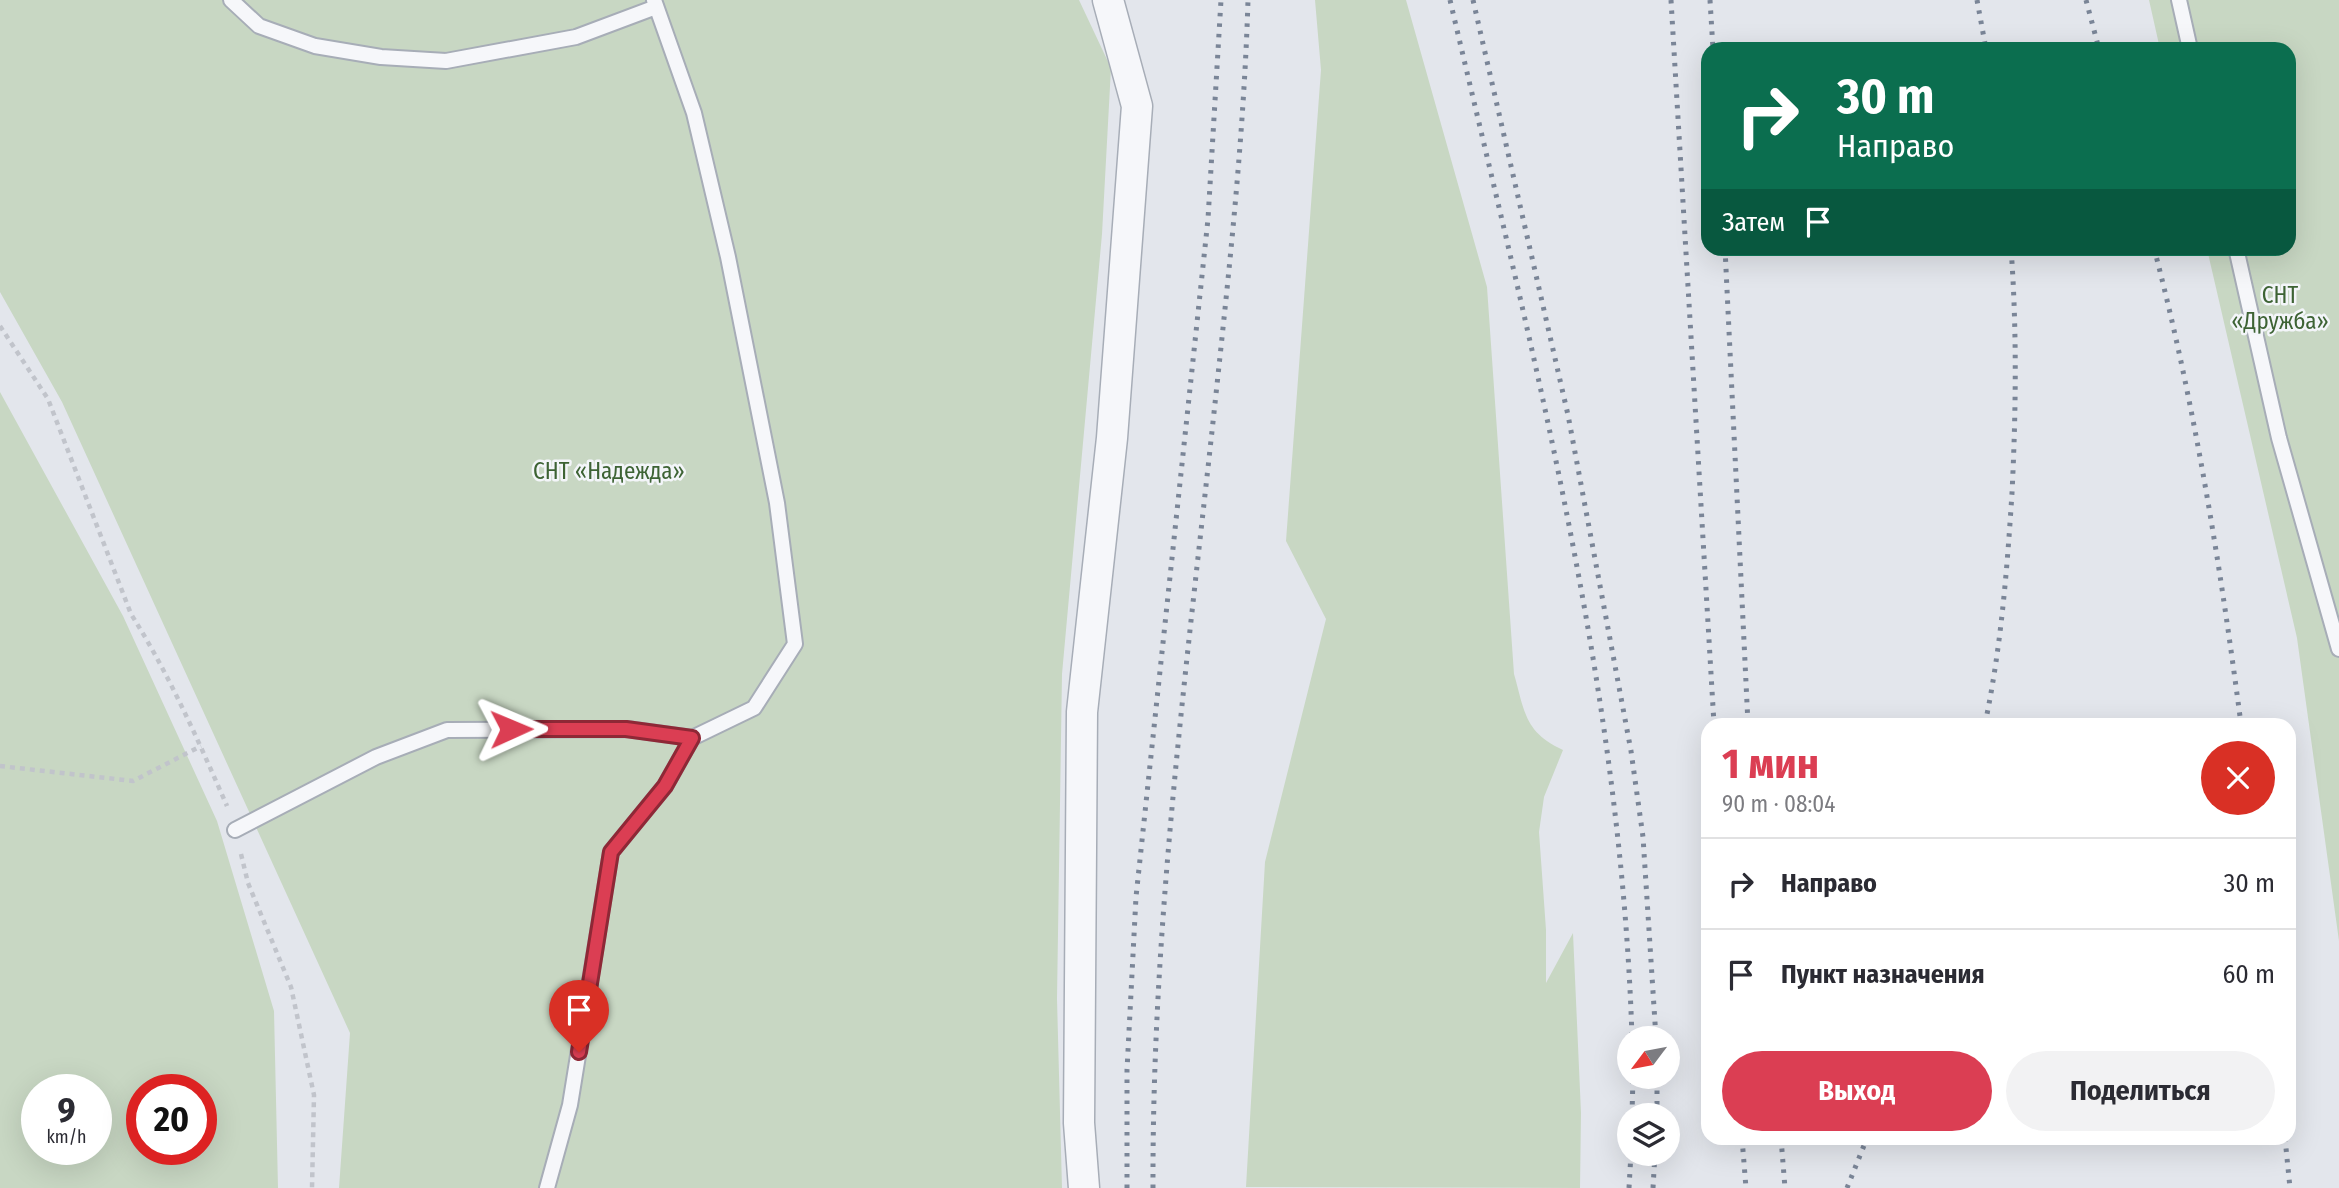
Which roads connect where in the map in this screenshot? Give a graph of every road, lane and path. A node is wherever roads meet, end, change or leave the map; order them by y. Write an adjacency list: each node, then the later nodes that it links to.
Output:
1 (231, 0): 4 (lane)
2 (1108, 0): 15 (street)
3 (2179, 0): 5 (lane)
4 (655, 4): 9 (lane)
5 (2188, 42)
6 (2238, 256): 8 (lane)
7 (0, 326): 10 (path)
8 (2339, 649)
9 (692, 738): 12 (lane); 14 (lane)
10 (201, 746): 11 (path); 12 (path)
11 (0, 766)
12 (236, 830): 13 (path)
13 (312, 1188)
14 (547, 1188)
15 (1084, 1188)

